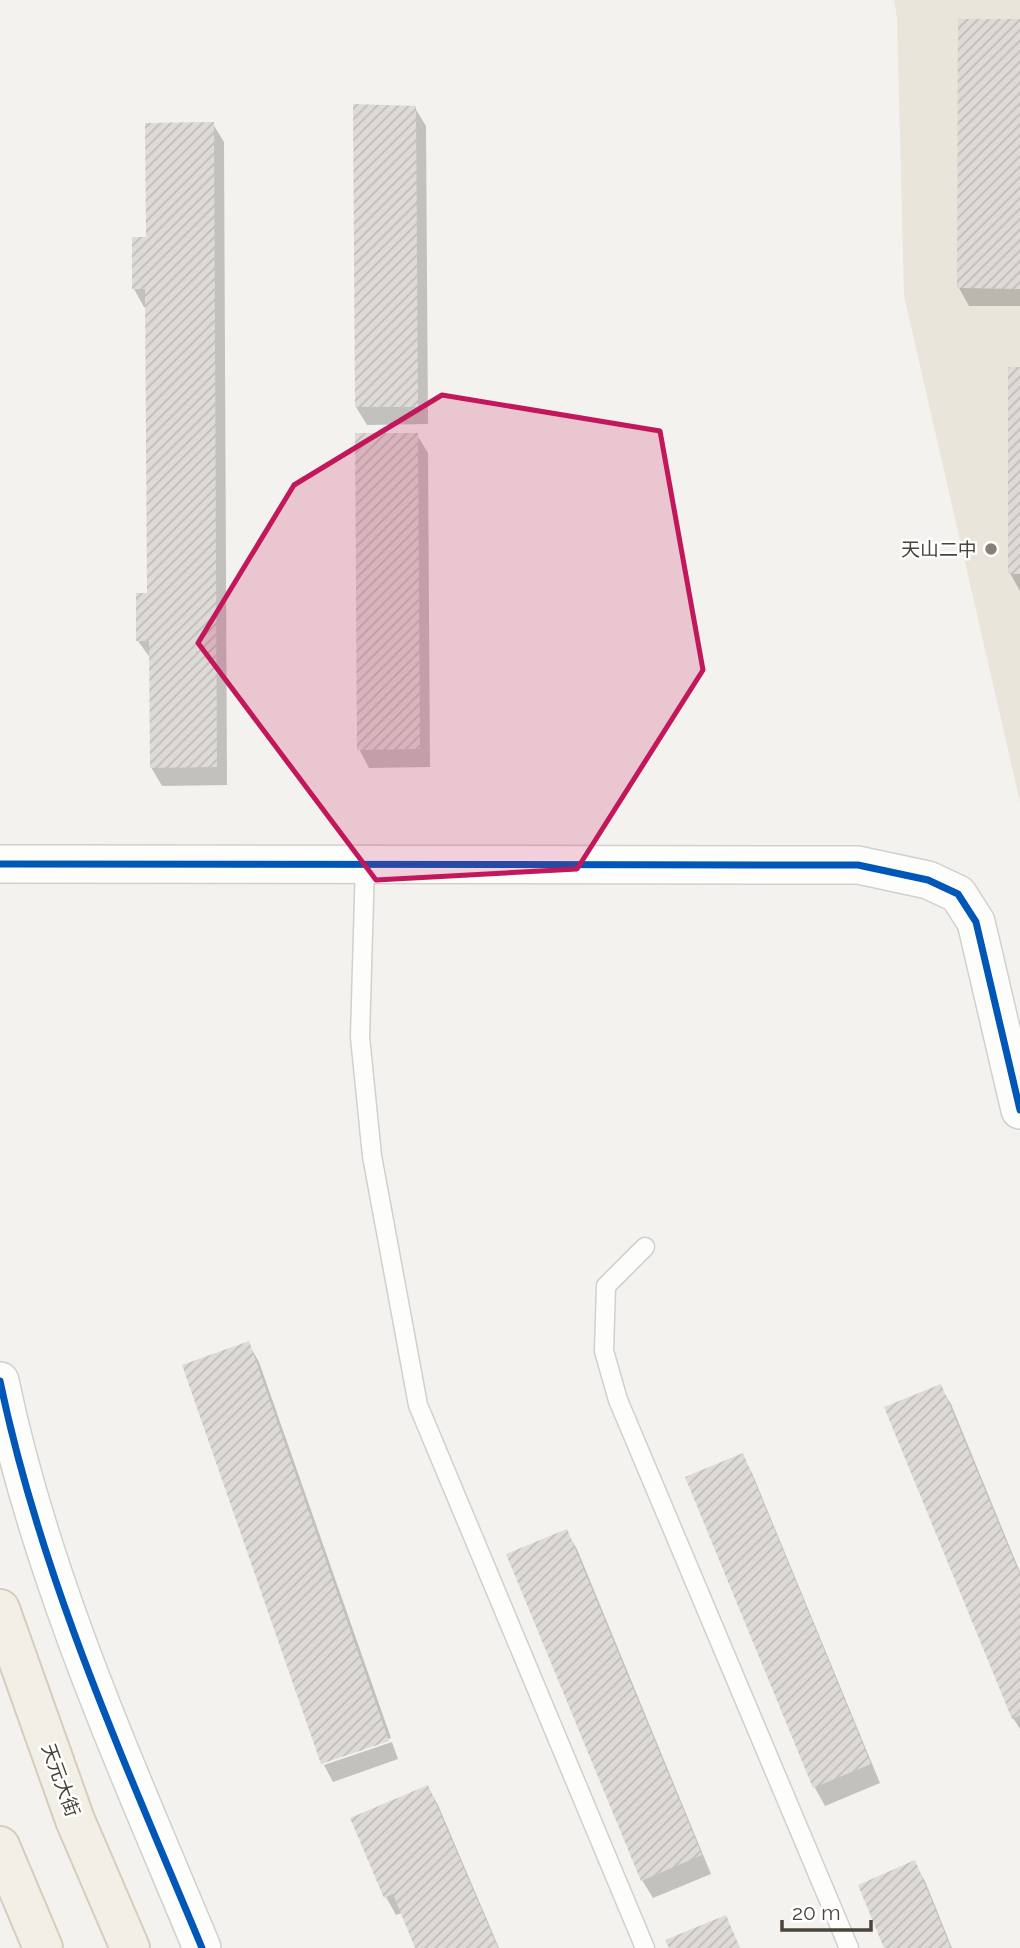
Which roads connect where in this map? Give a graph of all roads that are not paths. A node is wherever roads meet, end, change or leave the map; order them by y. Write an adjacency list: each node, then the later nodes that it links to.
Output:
1 (0, 864): 2 (street)
2 (365, 864): 3 (street); 11 (lane)
3 (1020, 1110)
4 (645, 1247): 12 (lane)
5 (0, 1381): 10 (street)
6 (0, 1609): 9 (main road, 天元大街)
7 (0, 1846): 8 (main road)
8 (43, 1948)
9 (130, 1948)
10 (202, 1948)
11 (645, 1948)
12 (849, 1948)

